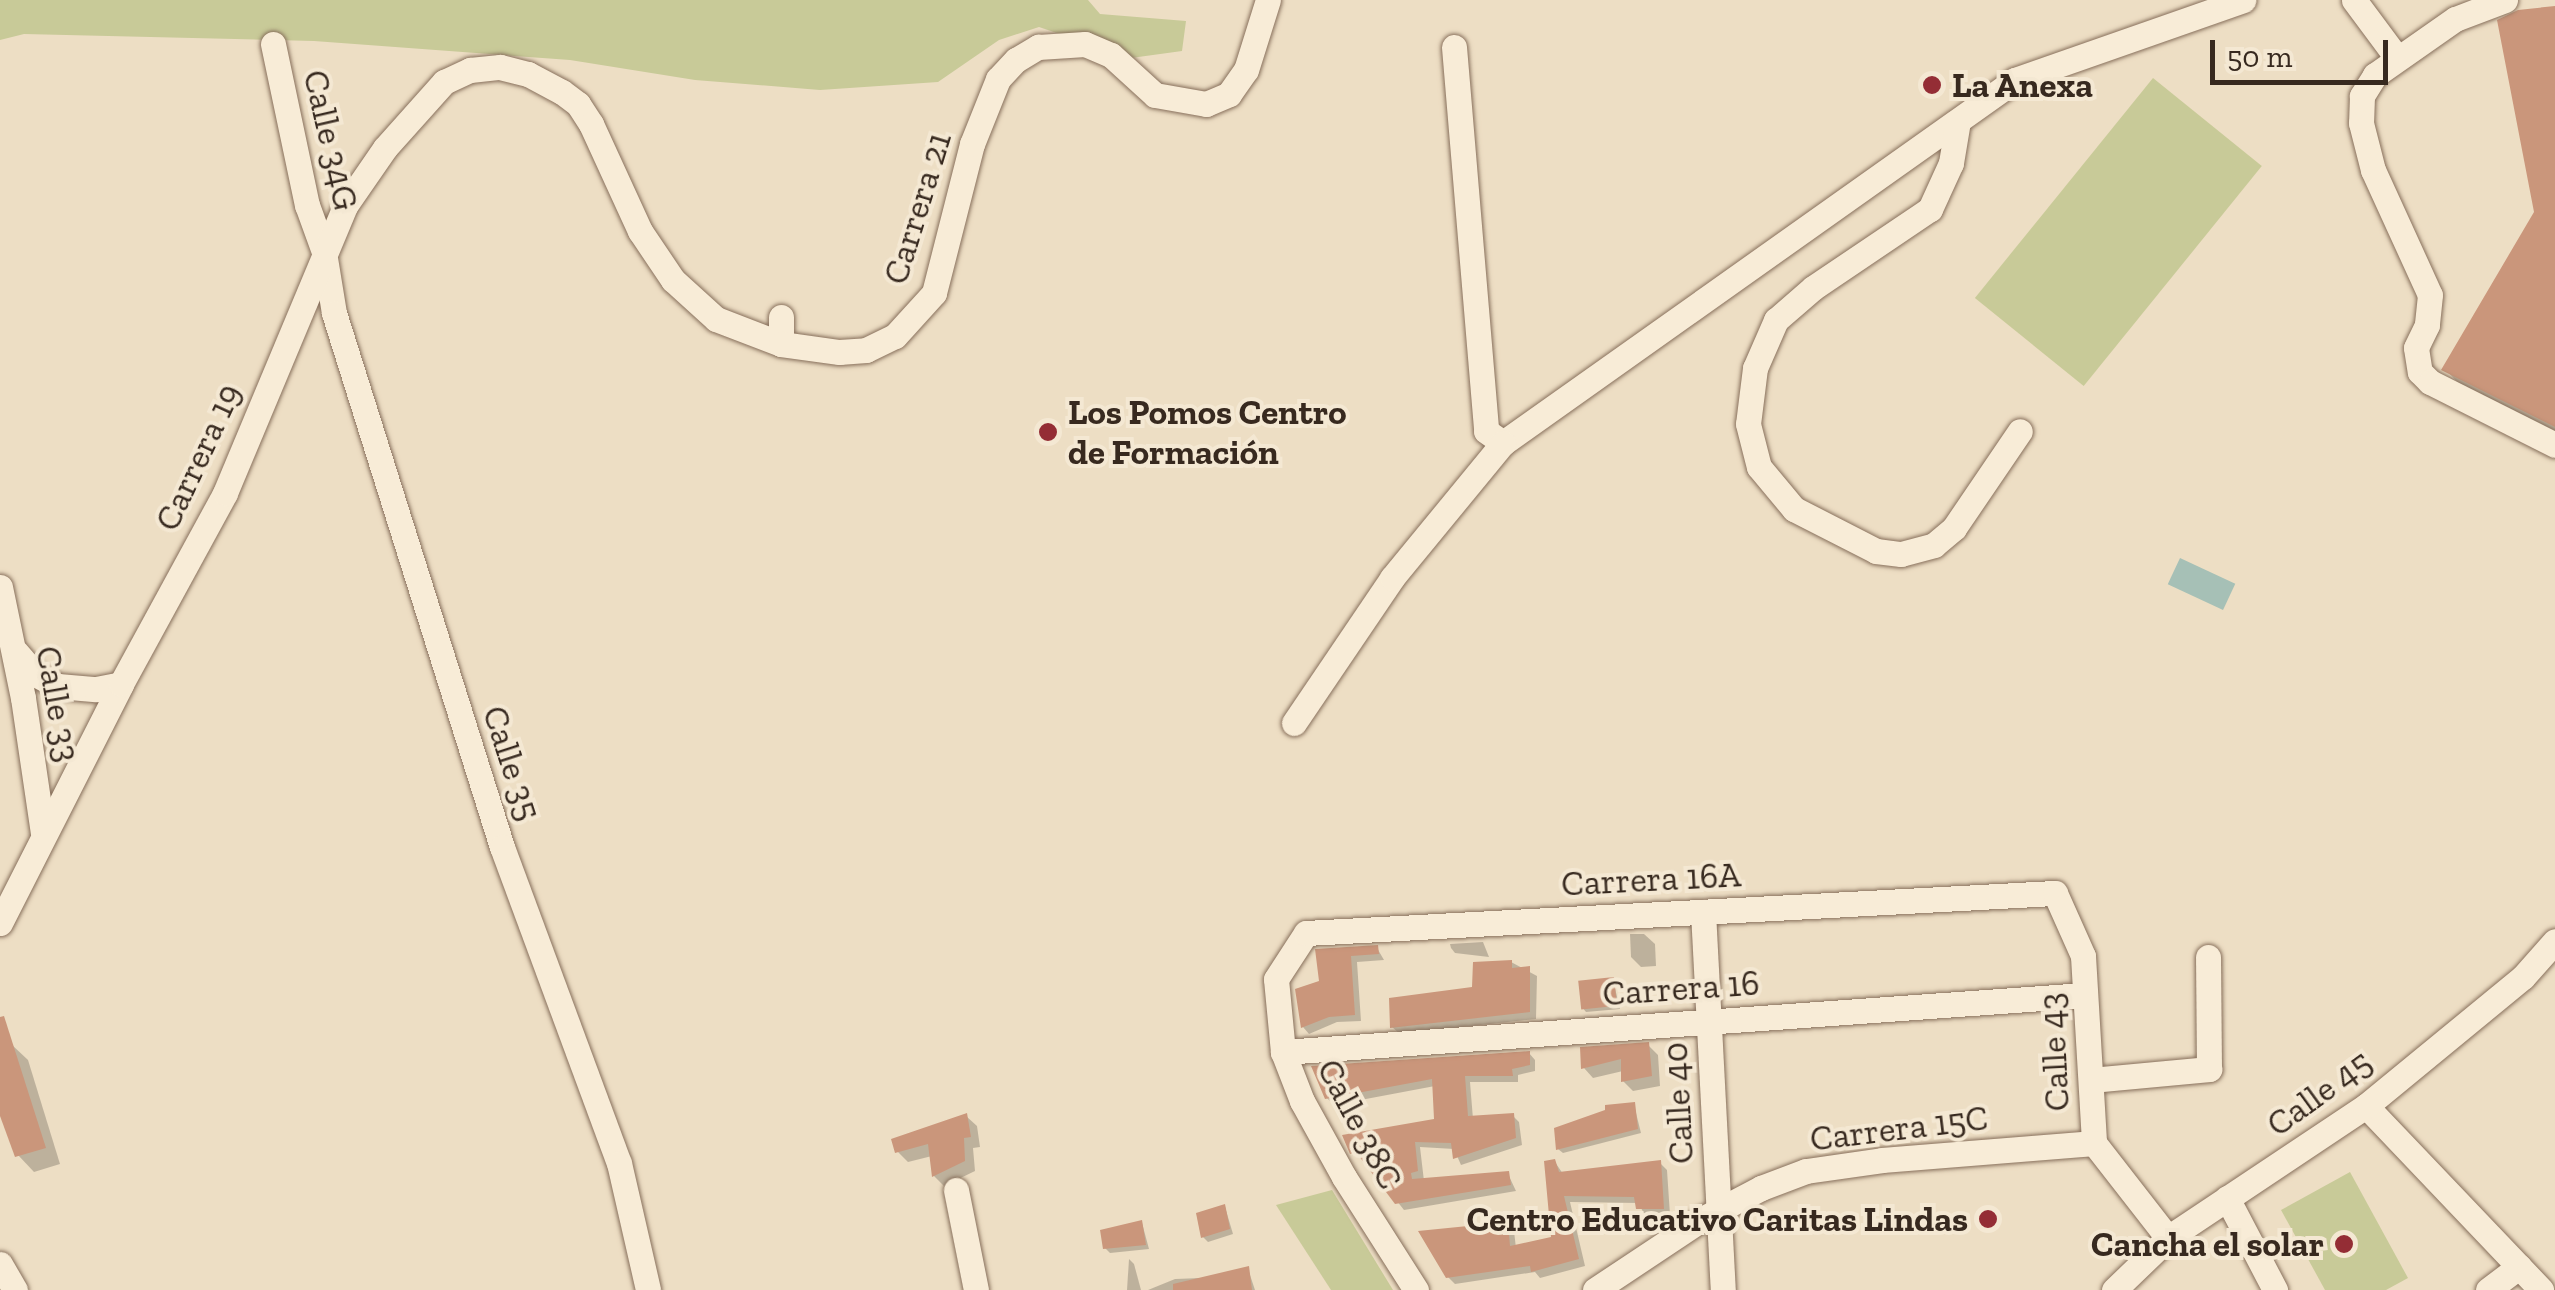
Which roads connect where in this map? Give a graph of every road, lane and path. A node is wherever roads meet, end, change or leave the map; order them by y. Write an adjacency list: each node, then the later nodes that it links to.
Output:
1 (1268, 0): 11 (street, Carrera 21)
2 (2242, 0): 8 (street)
3 (2354, 0): 7 (street)
4 (2505, 0): 7 (street)
5 (273, 44): 9 (street, Calle 34G)
6 (1454, 47): 13 (street)
7 (2397, 58): 14 (street)
8 (1958, 121): 12 (street); 13 (street)
9 (324, 252): 11 (street, Carrera 21); 17 (street, Carrera 19); 39 (street, Calle 35)
10 (781, 317): 11 (street)
11 (782, 344)
12 (2020, 431)
13 (1503, 442): 18 (street)
14 (2555, 444)
15 (0, 587): 16 (street, Calle 33)
16 (12, 642): 17 (street); 19 (street, Calle 33)
17 (121, 684): 19 (street, Carrera 19)
18 (1294, 723)
19 (43, 834): 21 (street, Carrera 19)
20 (1703, 912): 23 (street, Carrera 16A); 25 (street, Carrera 16A); 27 (street, Calle 40)
21 (0, 923)
22 (2555, 942): 30 (street, Calle 45)
23 (2083, 956): 26 (street, Calle 43)
24 (2208, 957): 29 (street)
25 (1276, 979): 28 (street, Calle 38C)
26 (2085, 995): 27 (street, Carrera 16); 29 (street, Calle 43)
27 (1709, 1022): 28 (street, Carrera 16); 34 (street, Calle 40)
28 (1282, 1052): 41 (street, Calle 38C)
29 (2090, 1080): 31 (street, Calle 43)
30 (2366, 1106): 33 (street, Calle 45); 37 (street)
31 (2094, 1143): 34 (street, Carrera 15C); 35 (street)
32 (956, 1190): 40 (street)
33 (2227, 1198): 35 (street, Calle 45); 45 (street)
34 (1719, 1210): 42 (street, Carrera 15C); 43 (street, Calle 40)
35 (2168, 1238): 44 (street, Calle 45)
36 (0, 1264): 38 (street)
37 (2519, 1267): 46 (street); 47 (street)
38 (15, 1290)
39 (648, 1290)
40 (976, 1290)
41 (1416, 1290)
42 (1595, 1290)
43 (1723, 1290)
44 (2114, 1290)
45 (2275, 1290)
46 (2488, 1290)
47 (2541, 1290)

